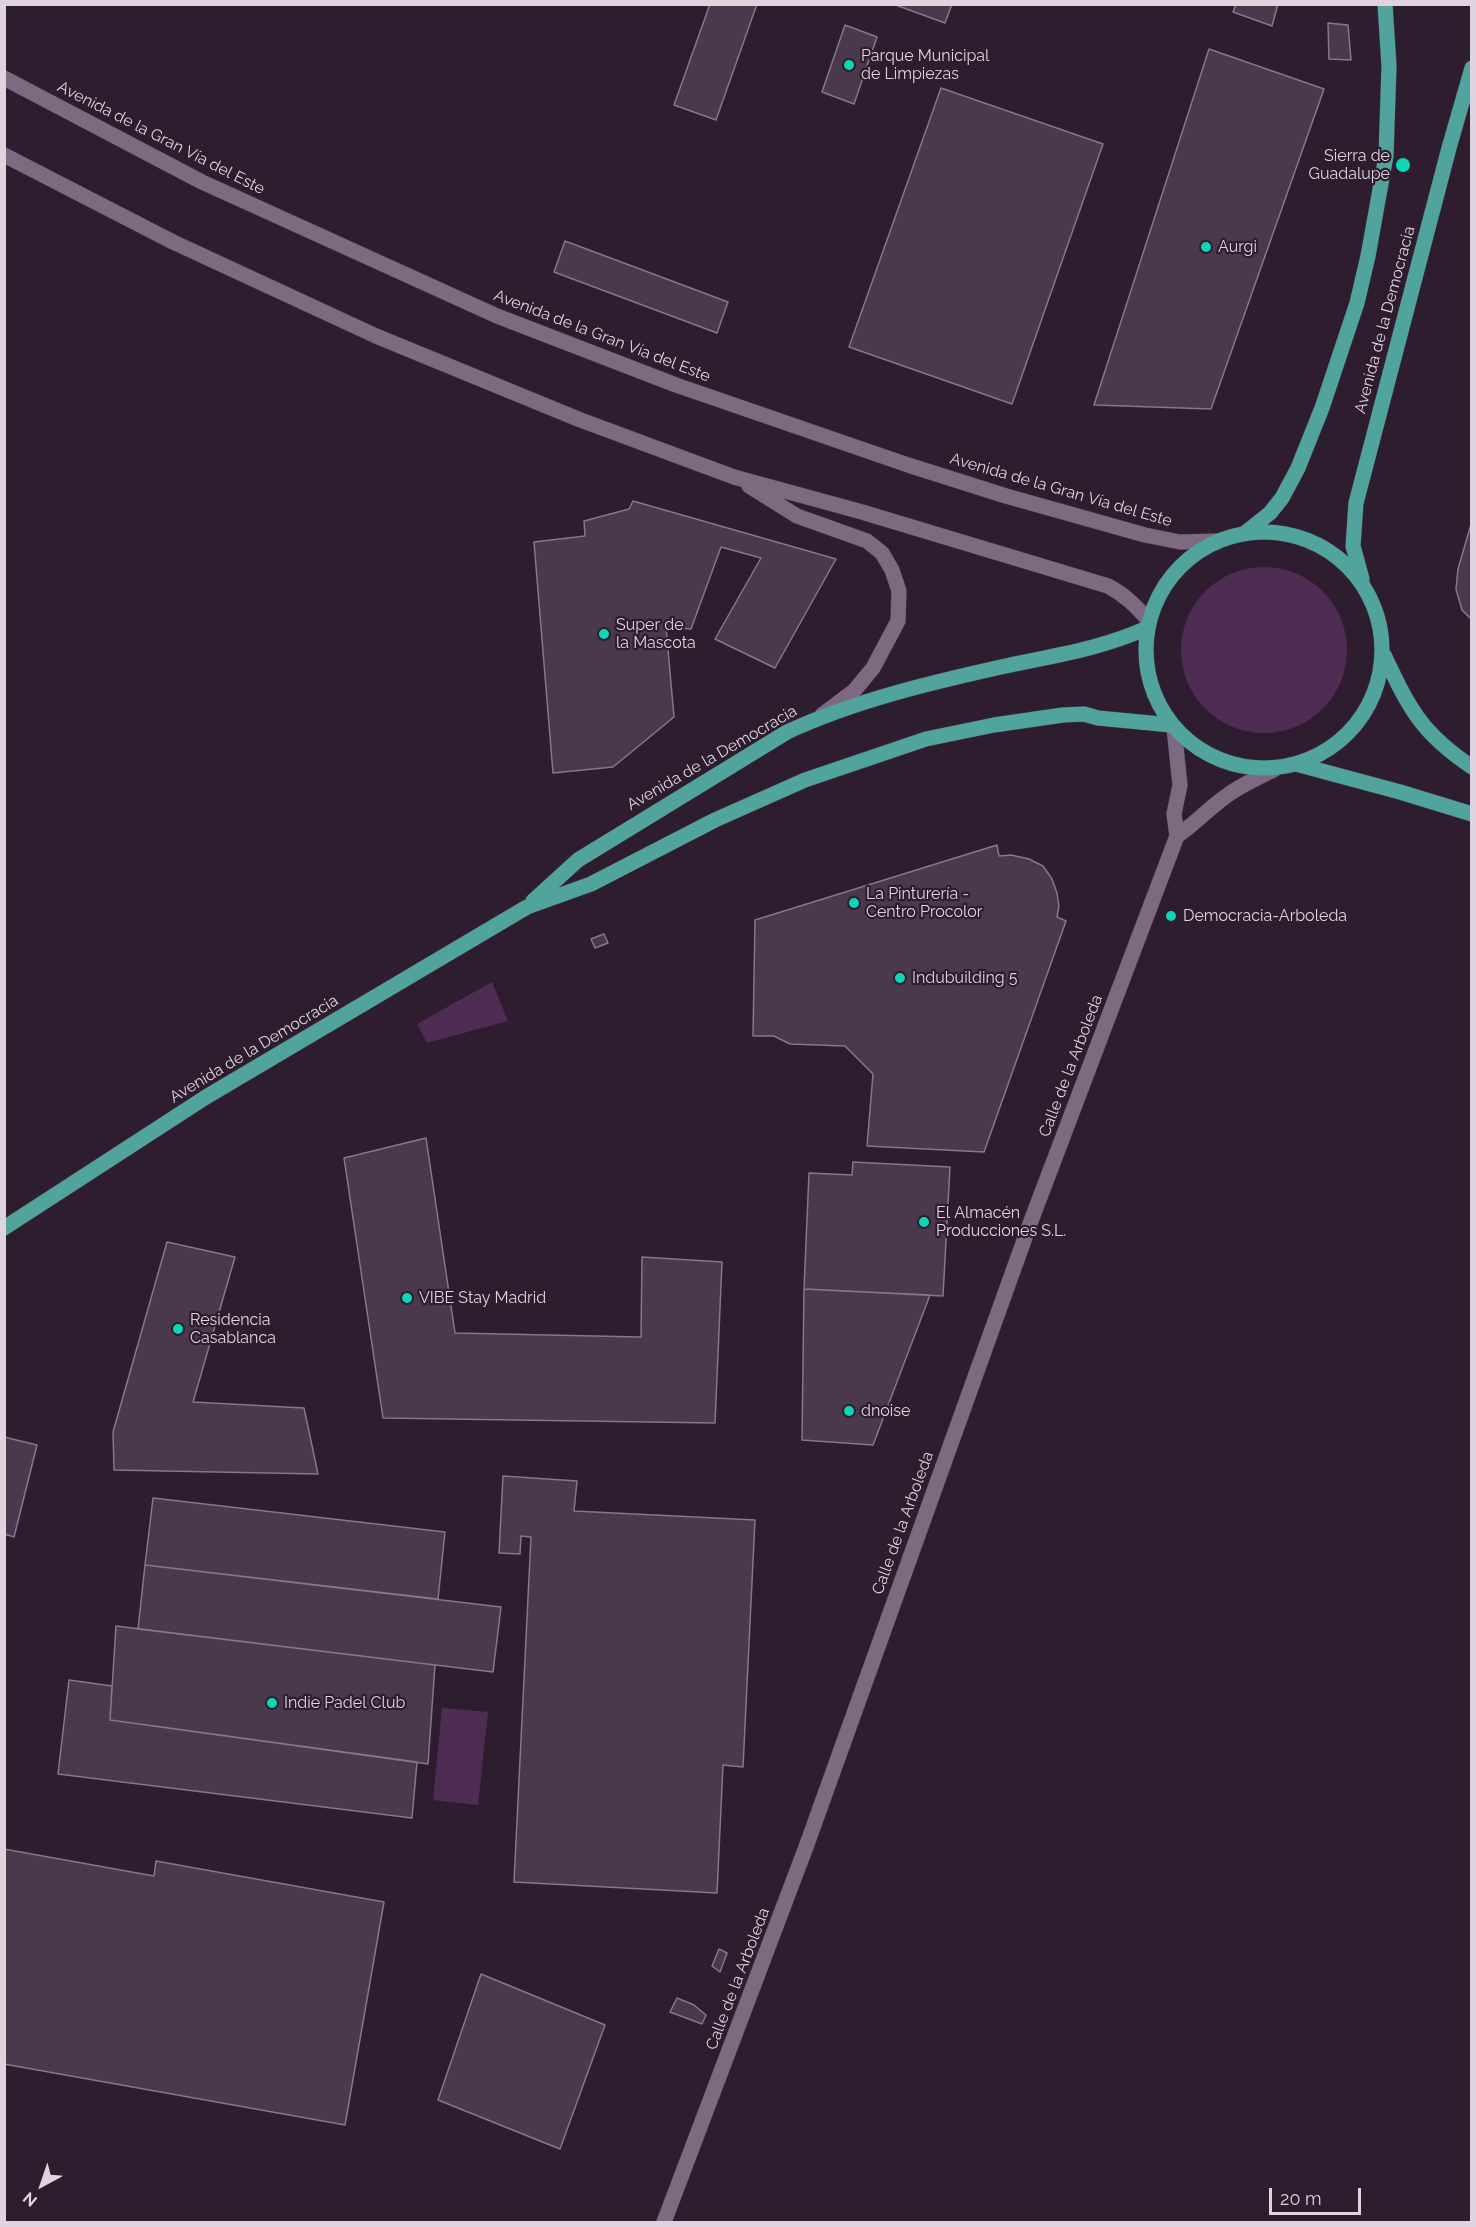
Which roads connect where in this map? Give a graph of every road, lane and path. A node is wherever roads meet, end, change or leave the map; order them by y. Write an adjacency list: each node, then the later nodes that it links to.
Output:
1 (1385, 4): 6 (main road, Avenida de la Democracia)
2 (1472, 68): 8 (main road, Avenida de la Democracia)
3 (4, 78): 7 (street, Avenida de la Gran Vía del Este)
4 (4, 155): 5 (street)
5 (734, 477): 9 (street); 11 (street)
6 (1245, 532): 7 (main road); 8 (main road)
7 (1218, 541): 9 (main road)
8 (1362, 582): 10 (main road)
9 (1148, 624): 11 (main road, Avenida de la Democracia); 12 (main road)
10 (1384, 655): 13 (main road); 14 (main road)
11 (819, 717): 18 (main road, Avenida de la Democracia)
12 (1173, 727): 15 (main road); 17 (street, Calle de la Arboleda); 18 (main road, Avenida de la Democracia)
13 (1296, 764): 15 (main road); 16 (main road)
14 (1472, 767)
15 (1275, 769): 17 (street, Calle de la Arboleda)
16 (1472, 814)
17 (1177, 836): 20 (street, Calle de la Arboleda)
18 (527, 908): 19 (main road, Avenida de la Democracia)
19 (4, 1228)
20 (664, 2223)

